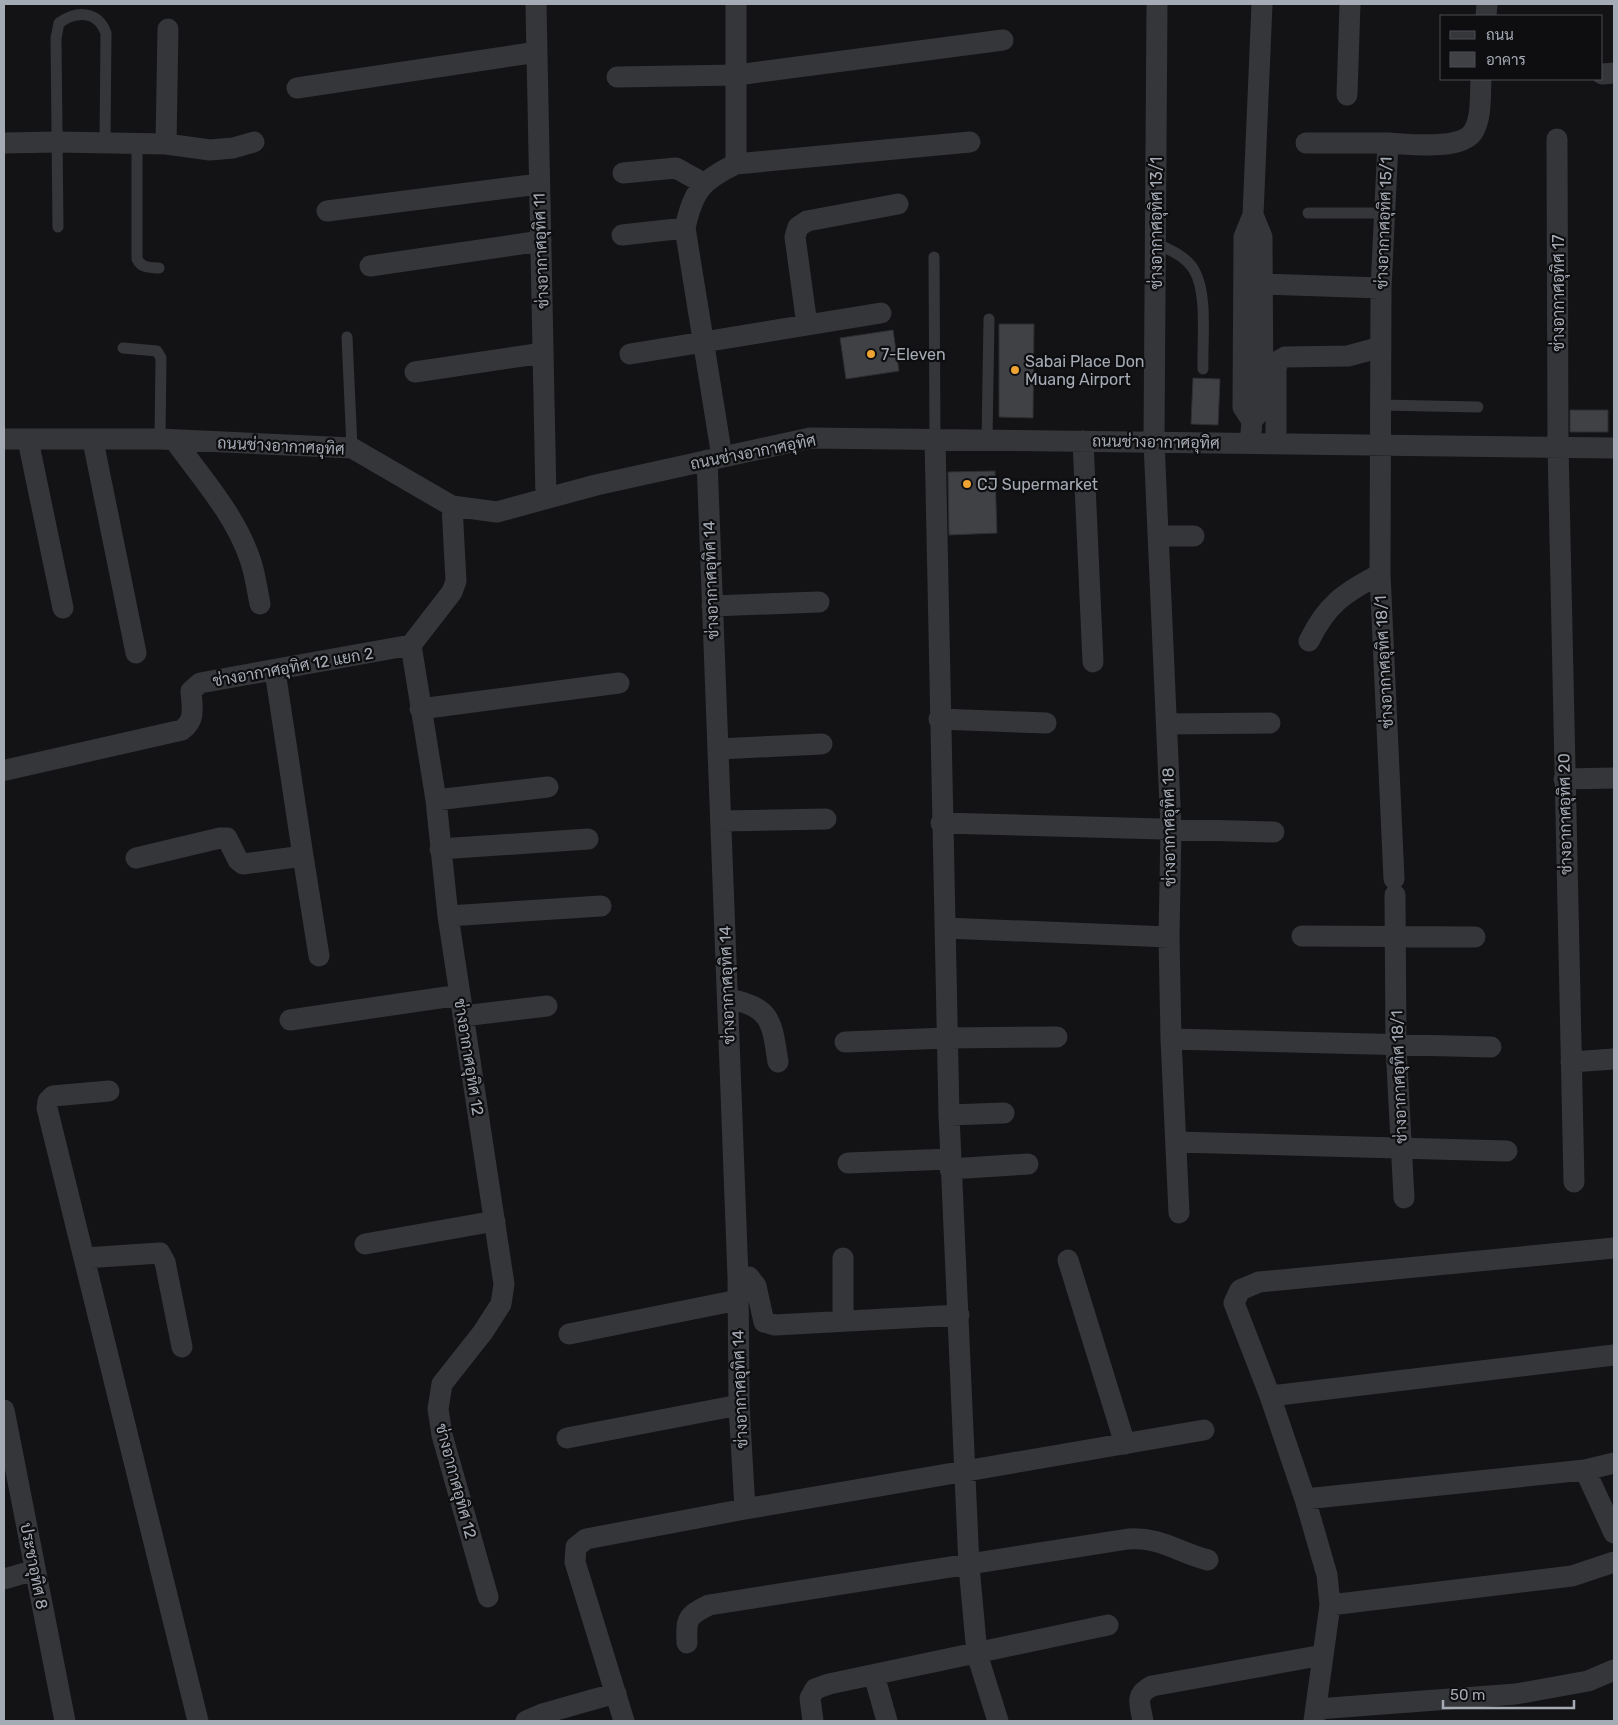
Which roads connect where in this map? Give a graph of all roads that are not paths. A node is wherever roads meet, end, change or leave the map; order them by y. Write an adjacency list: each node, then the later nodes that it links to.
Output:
1 (739, 4): 9 (street)
2 (1157, 4): 37 (street, ช่างอากาศอุทิศ 13/1)
3 (1262, 4): 32 (street)
4 (1350, 4): 13 (street)
5 (536, 5): 8 (street, ช่างอากาศอุทิศ 11)
6 (168, 28): 23 (street)
7 (1003, 40): 9 (street)
8 (537, 52): 12 (street); 27 (street, ช่างอากาศอุทิศ 11)
9 (737, 75): 10 (street); 24 (street)
10 (617, 77)
11 (1481, 80): 21 (street, ช่างอากาศอุทิศ 15/1)
12 (296, 88)
13 (1347, 95)
14 (1558, 139): 68 (street, ช่างอากาศอุทิศ 17)
15 (58, 142): 16 (street); 16 (lane); 19 (street); 33 (lane)
16 (105, 142): 22 (street)
17 (254, 142): 23 (street)
18 (970, 142): 24 (street)
19 (4, 143)
20 (1306, 143): 21 (street)
21 (1388, 143): 31 (street, ช่างอากาศอุทิศ 15/1)
22 (138, 144): 23 (street); 40 (lane)
23 (166, 144)
24 (736, 164): 26 (street)
25 (623, 173): 26 (street)
26 (703, 183): 34 (street)
27 (539, 184): 29 (street); 36 (street, ช่างอากาศอุทิศ 11)
28 (898, 204): 45 (street)
29 (327, 211)
30 (1308, 213): 31 (lane)
31 (1384, 213): 42 (street, ช่างอากาศอุทิศ 15/1)
32 (1253, 215): 41 (street); 56 (street)
33 (58, 227)
34 (685, 228): 35 (street); 47 (street, ช่างอากาศอุทิศ 14)
35 (622, 235)
36 (541, 241): 39 (street); 50 (street, ช่างอากาศอุทิศ 11)
37 (1157, 244): 52 (lane); 64 (street, ช่างอากาศอุทิศ 13/1)
38 (934, 257): 58 (lane)
39 (370, 266)
40 (159, 268)
41 (1264, 284): 42 (street); 56 (street)
42 (1382, 288): 48 (street, ช่างอากาศอุทิศ 15/1)
43 (881, 313): 45 (street)
44 (989, 319): 62 (lane)
45 (807, 325): 47 (street)
46 (348, 337): 69 (lane)
47 (703, 342): 51 (street); 71 (street, ช่างอากาศอุทิศ 14)
48 (1381, 347): 54 (street, ช่างอากาศอุทิศ 15/1); 66 (street)
49 (123, 348): 61 (lane)
50 (543, 353): 53 (street); 72 (street, ช่างอากาศอุทิศ 11)
51 (630, 354)
52 (1203, 369)
53 (415, 372)
54 (1380, 404): 55 (lane); 67 (street, ช่างอากาศอุทิศ 15/1)
55 (1478, 407)
56 (1252, 421): 65 (street)
57 (4, 439): 59 (street, ถนนช่างอากาศอุทิศ)
58 (935, 439): 62 (street, ถนนช่างอากาศอุทิศ); 71 (street, ถนนช่างอากาศอุทิศ); 88 (street)
59 (28, 440): 60 (street, ถนนช่างอากาศอุทิศ); 80 (street)
60 (93, 440): 61 (street, ถนนช่างอากาศอุทิศ); 83 (street)
61 (167, 440): 69 (street, ถนนช่างอากาศอุทิศ); 78 (street)
62 (987, 440): 63 (street, ถนนช่างอากาศอุทิศ)
63 (1083, 441): 64 (street, ถนนช่างอากาศอุทิศ); 84 (street)
64 (1154, 442): 65 (street, ถนนช่างอากาศอุทิศ); 74 (street, ช่างอากาศอุทิศ 18)
65 (1250, 443): 66 (street, ถนนช่างอากาศอุทิศ)
66 (1276, 444): 67 (street, ถนนช่างอากาศอุทิศ)
67 (1380, 446): 68 (street, ถนนช่างอากาศอุทิศ); 76 (street, ช่างอากาศอุทิศ 18/1)
68 (1558, 446): 70 (street, ถนนช่างอากาศอุทิศ); 95 (street, ช่างอากาศอุทิศ 20)
69 (352, 448): 73 (street, ถนนช่างอากาศอุทิศ)
70 (1614, 448)
71 (714, 458): 72 (street, ถนนช่างอากาศอุทิศ); 79 (street, ช่างอากาศอุทิศ 14)
72 (546, 498): 73 (street, ถนนช่างอากาศอุทิศ)
73 (452, 506): 82 (street)
74 (1158, 536): 75 (street); 91 (street, ช่างอากาศอุทิศ 18)
75 (1194, 536)
76 (1380, 574): 81 (street); 111 (street, ช่างอากาศอุทิศ 18/1)
77 (819, 602): 79 (street)
78 (260, 604)
79 (712, 606): 93 (street, ช่างอากาศอุทิศ 14)
80 (63, 608)
81 (1309, 641)
82 (411, 645): 85 (street, ช่างอากาศอุทิศ 12 แยก 2); 87 (street, ช่างอากาศอุทิศ 12)
83 (136, 653)
84 (1093, 662)
85 (275, 671): 94 (street, ช่างอากาศอุทิศ 12 แยก 2); 106 (street)
86 (619, 683): 87 (street)
87 (420, 709): 98 (street, ช่างอากาศอุทิศ 12)
88 (939, 719): 89 (street); 101 (street)
89 (1046, 723)
90 (1270, 723): 91 (street)
91 (1167, 724): 102 (street, ช่างอากาศอุทิศ 18)
92 (822, 744): 93 (street)
93 (718, 749): 100 (street, ช่างอากาศอุทิศ 14)
94 (6, 770)
95 (1564, 778): 96 (street); 128 (street, ช่างอากาศอุทิศ 20)
96 (1614, 778)
97 (548, 787): 98 (street)
98 (436, 800): 105 (street, ช่างอากาศอุทิศ 12)
99 (826, 820): 100 (street)
100 (721, 821): 116 (street, ช่างอากาศอุทิศ 14)
101 (941, 824): 102 (street); 110 (street)
102 (1172, 828): 103 (street); 114 (street, ช่างอากาศอุทิศ 18)
103 (1274, 832)
104 (588, 839): 105 (street)
105 (440, 849): 109 (street, ช่างอากาศอุทิศ 12)
106 (303, 856): 107 (street); 115 (street)
107 (136, 858)
108 (600, 906): 109 (street)
109 (448, 916): 117 (street, ช่างอากาศอุทิศ 12)
110 (945, 928): 114 (street); 121 (street)
111 (1397, 935): 112 (street); 113 (street); 124 (street, ช่างอากาศอุทิศ 18/1)
112 (1302, 936)
113 (1475, 936)
114 (1169, 937): 122 (street, ช่างอากาศอุทิศ 18)
115 (319, 956)
116 (728, 999): 127 (street); 147 (street, ช่างอากาศอุทิศ 14)
117 (461, 1005): 118 (street); 119 (street); 141 (street, ช่างอากาศอุทิศ 12)
118 (547, 1006)
119 (290, 1020)
120 (1057, 1037): 121 (street)
121 (946, 1038): 123 (street); 131 (street)
122 (1171, 1039): 124 (street); 132 (street, ช่างอากาศอุทิศ 18)
123 (845, 1042)
124 (1396, 1046): 125 (street); 133 (street, ช่างอากาศอุทิศ 18/1)
125 (1491, 1047)
126 (1614, 1059): 128 (street)
127 (778, 1062)
128 (1571, 1062): 138 (street, ช่างอากาศอุทิศ 20)
129 (109, 1091): 144 (street)
130 (1004, 1113): 131 (street)
131 (949, 1115): 136 (street)
132 (1176, 1142): 133 (street); 140 (street, ช่างอากาศอุทิศ 18)
133 (1402, 1148): 134 (street); 139 (street, ช่างอากาศอุทิศ 18/1)
134 (1507, 1152)
135 (848, 1163): 136 (street)
136 (950, 1164): 137 (street); 149 (street)
137 (1028, 1164)
138 (1574, 1182)
139 (1404, 1198)
140 (1179, 1213)
141 (495, 1221): 142 (street); 171 (street, ช่างอากาศอุทิศ 12)
142 (365, 1244)
143 (1614, 1248): 154 (street)
144 (84, 1258): 152 (street); 182 (street)
145 (843, 1258): 150 (street)
146 (1068, 1260): 159 (street)
147 (738, 1278): 148 (street, ช่างอากาศอุทิศ 14); 150 (street)
148 (738, 1300): 151 (street); 155 (street, ช่างอากาศอุทิศ 14)
149 (959, 1315): 150 (street); 162 (street)
150 (843, 1321)
151 (569, 1334)
152 (182, 1347)
153 (1614, 1355): 154 (street)
154 (1270, 1396): 163 (street)
155 (739, 1405): 158 (street); 164 (street, ช่างอากาศอุทิศ 14)
156 (4, 1410): 169 (street, ประชาอุทิศ 8)
157 (1204, 1430): 159 (street)
158 (568, 1438)
159 (1125, 1444): 162 (street)
160 (1614, 1463): 161 (street)
161 (1585, 1470): 163 (street); 165 (street)
162 (965, 1472): 164 (street); 168 (street)
163 (1305, 1499): 172 (street)
164 (745, 1509): 179 (street)
165 (1614, 1532)
166 (1208, 1560): 168 (street)
167 (1614, 1562): 172 (street)
168 (969, 1566): 174 (street); 175 (street)
169 (35, 1570): 170 (street); 181 (street, ประชาอุทิศ 8)
170 (4, 1579)
171 (488, 1597)
172 (1330, 1605): 176 (street)
173 (1108, 1625): 175 (street)
174 (687, 1643)
175 (977, 1654): 178 (street); 187 (street)
176 (1323, 1654): 180 (street); 188 (street)
177 (1614, 1670): 180 (street)
178 (874, 1675): 185 (street); 186 (street)
179 (616, 1693): 183 (street); 184 (street)
180 (1316, 1715)
181 (65, 1721)
182 (198, 1721)
183 (526, 1721)
184 (624, 1721)
185 (813, 1721)
186 (887, 1721)
187 (998, 1721)
188 (1143, 1721)

